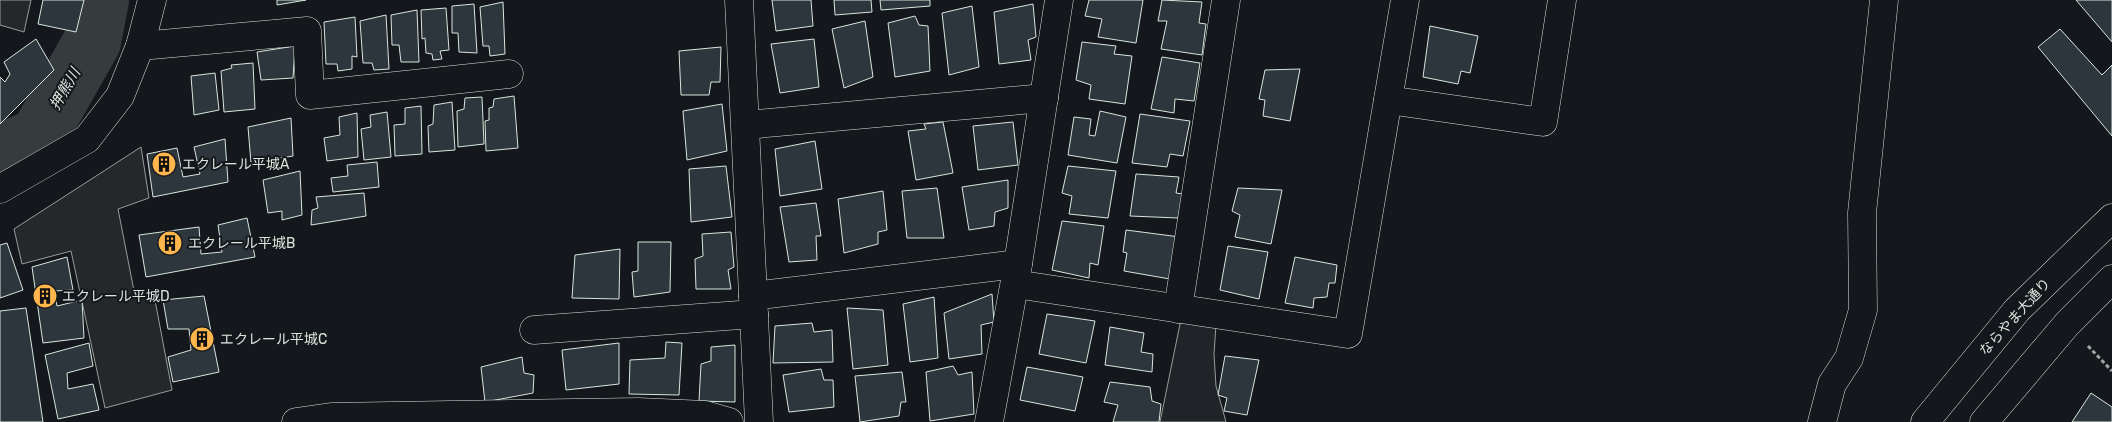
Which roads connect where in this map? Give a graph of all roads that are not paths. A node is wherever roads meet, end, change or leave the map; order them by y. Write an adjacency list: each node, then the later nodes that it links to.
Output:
1 (152, 0): 8 (street)
2 (739, 0): 12 (street)
3 (1059, 0): 10 (street)
4 (1226, 0): 18 (street)
5 (1405, 0): 11 (street)
6 (1562, 0): 11 (street)
7 (1884, 0): 24 (street)
8 (140, 46): 9 (street); 13 (street)
9 (509, 74)
10 (1044, 98): 12 (street); 15 (street)
11 (1388, 100): 18 (street)
12 (746, 125): 17 (street)
13 (0, 189)
14 (2112, 218): 25 (street, ならやま大通り)
15 (1016, 274): 17 (street); 18 (street); 23 (street)
16 (2112, 279): 26 (street)
17 (754, 305): 19 (street); 22 (street)
18 (1178, 309)
19 (534, 330)
20 (296, 422): 21 (street)
21 (729, 422)
22 (759, 422)
23 (990, 422)
24 (1822, 422)
25 (1925, 422)
26 (1984, 422)

